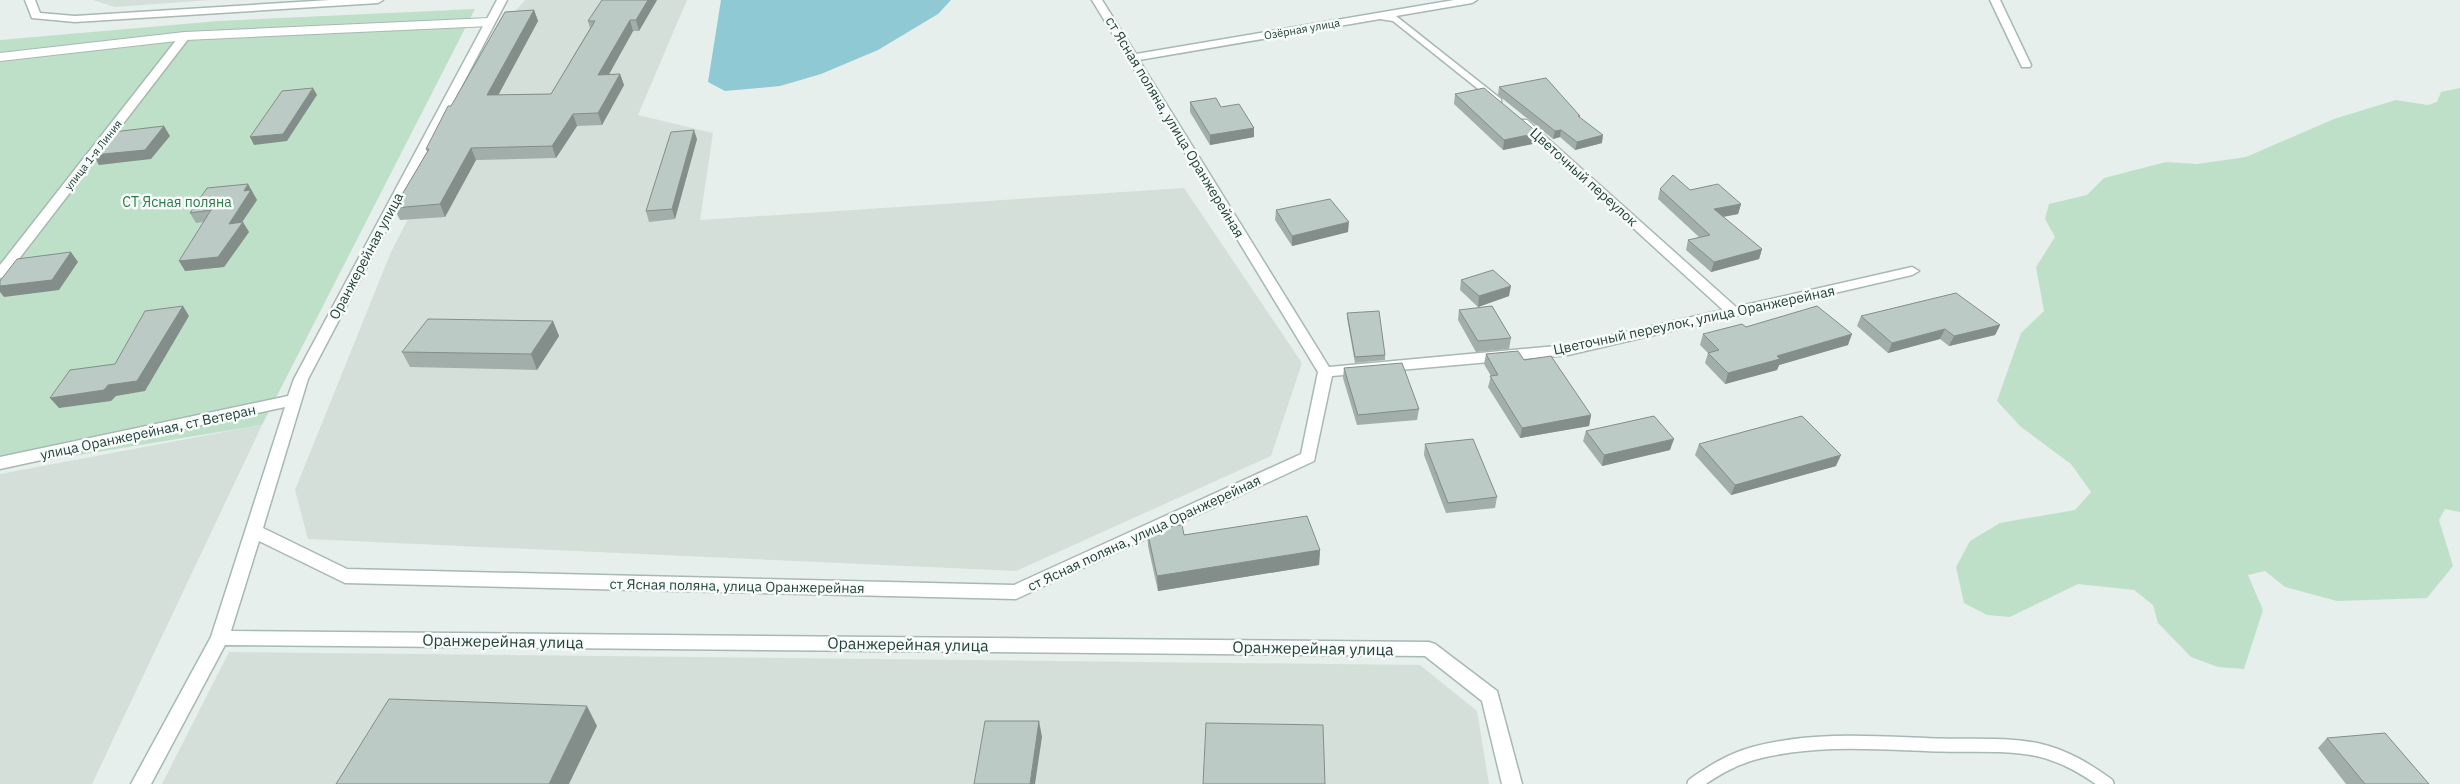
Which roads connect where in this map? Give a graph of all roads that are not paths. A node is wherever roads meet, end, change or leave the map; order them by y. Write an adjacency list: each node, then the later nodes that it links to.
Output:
1 (30, 0): 2 (street)
2 (378, 0)
3 (502, 0): 8 (street, Оранжерейная улица)
4 (1097, 0): 11 (street, ст Ясная поляна, улица Оранжерейная)
5 (1472, 0): 7 (street, Озёрная улица)
6 (1995, 0): 12 (street)
7 (1381, 16): 11 (street, Озёрная улица); 15 (street, Цветочный переулок)
8 (490, 22): 9 (lane); 17 (street, Оранжерейная улица)
9 (185, 36): 10 (lane); 14 (street, улица 1-я Линия)
10 (0, 57)
11 (1133, 58): 16 (street, ст Ясная поляна, улица Оранжерейная)
12 (2026, 65)
13 (1912, 271): 15 (street, Цветочный переулок, улица Оранжерейная)
14 (0, 274)
15 (1734, 312): 16 (street, Цветочный переулок, улица Оранжерейная)
16 (1325, 372): 19 (street, ст Ясная поляна, улица Оранжерейная)
17 (295, 400): 18 (street, улица Оранжерейная, ст Ветеран); 19 (street, Оранжерейная улица)
18 (0, 463)
19 (254, 531): 20 (street, Оранжерейная улица)
20 (220, 638): 21 (street, Оранжерейная улица); 22 (street, Оранжерейная улица)
21 (141, 784)
22 (1512, 784)
23 (1694, 784): 24 (lane)
24 (2107, 784)

